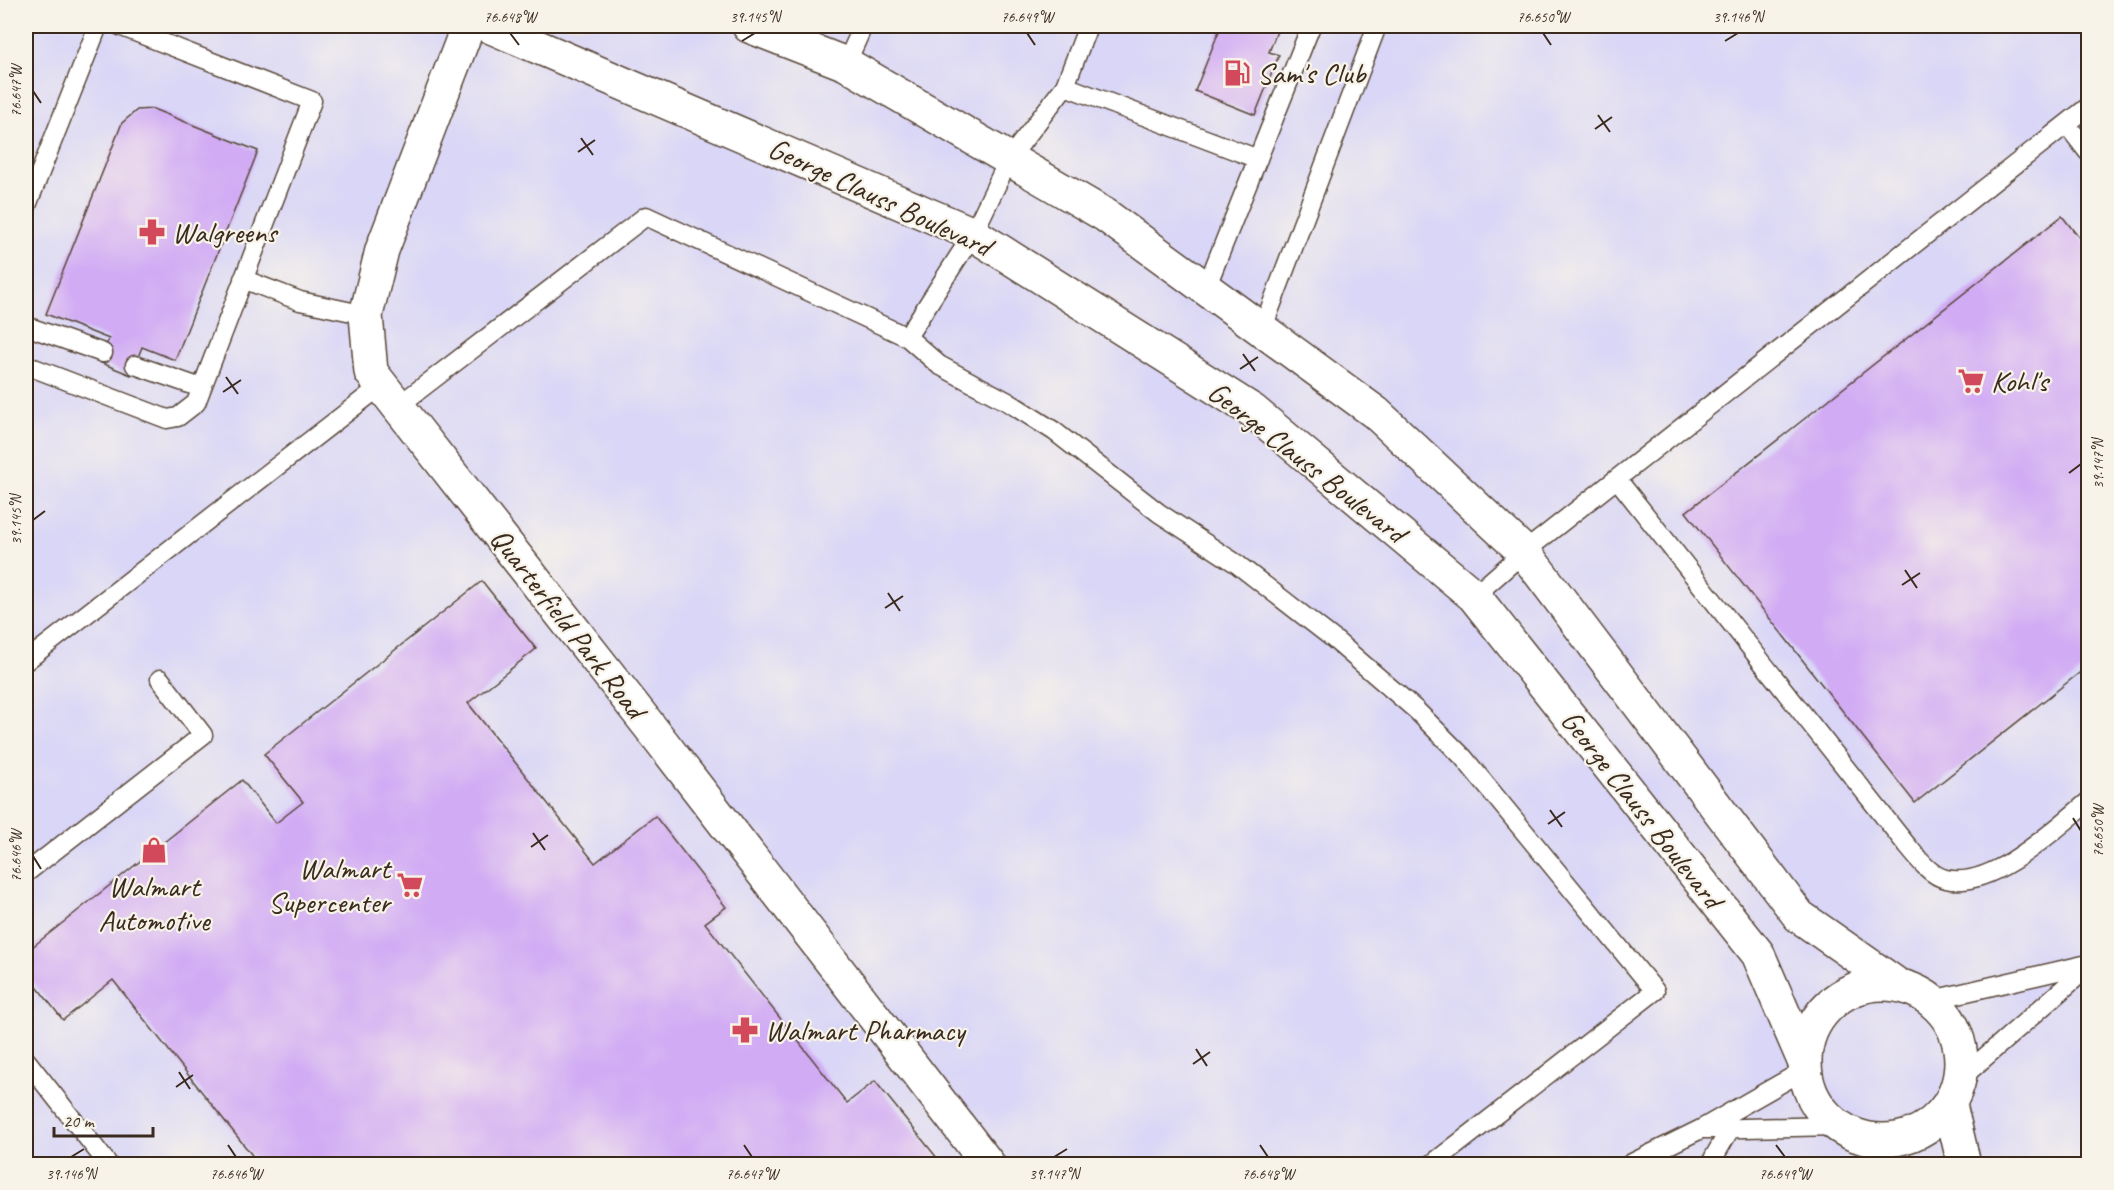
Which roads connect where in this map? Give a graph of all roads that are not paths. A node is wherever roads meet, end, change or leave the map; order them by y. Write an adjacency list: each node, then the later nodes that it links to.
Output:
1 (98, 26): 17 (lane)
2 (120, 26): 19 (lane)
3 (468, 26): 21 (street, Quarterfield Park Road)
4 (489, 26): 18 (street, George Clauss Boulevard)
5 (749, 26): 10 (street, George Clauss Boulevard)
6 (863, 26): 10 (lane)
7 (1088, 26): 11 (lane)
8 (1311, 26): 16 (lane)
9 (1377, 26): 23 (lane)
10 (846, 64): 15 (street, George Clauss Boulevard)
11 (1065, 86): 15 (lane); 16 (lane)
12 (2088, 108): 13 (lane)
13 (2067, 125): 14 (lane); 30 (lane)
14 (2088, 152)
15 (1009, 159): 18 (lane); 20 (street, George Clauss Boulevard)
16 (1258, 159): 20 (lane)
17 (26, 208)
18 (973, 234): 24 (lane); 32 (street, George Clauss Boulevard)
19 (243, 279): 21 (lane); 28 (lane)
20 (1206, 288): 23 (street, George Clauss Boulevard)
21 (366, 315): 29 (street, Quarterfield Park Road)
22 (26, 326): 25 (lane)
23 (1262, 330): 31 (street, George Clauss Boulevard)
24 (907, 337): 29 (lane); 49 (lane)
25 (103, 353)
26 (26, 365): 28 (lane)
27 (135, 365): 28 (lane)
28 (201, 388)
29 (390, 396): 33 (lane); 48 (street, Quarterfield Park Road)
30 (1617, 479): 31 (lane); 35 (lane)
31 (1524, 552): 32 (lane); 38 (street, George Clauss Boulevard)
32 (1474, 596): 41 (street, George Clauss Boulevard)
33 (26, 661)
34 (160, 679): 36 (lane)
35 (2088, 802)
36 (26, 873)
37 (2088, 965): 39 (lane); 42 (lane)
38 (1896, 984): 39 (street); 41 (street)
39 (1932, 1000): 42 (street)
40 (26, 1060): 47 (lane)
41 (1805, 1065): 43 (street); 44 (lane)
42 (1955, 1092): 46 (street); 52 (street)
43 (1837, 1126): 45 (lane); 46 (street)
44 (1701, 1129): 45 (lane); 50 (lane)
45 (1730, 1129): 51 (lane)
46 (1893, 1153)
47 (108, 1164)
48 (988, 1164)
49 (1433, 1164)
50 (1630, 1164)
51 (1715, 1164)
52 (1964, 1164)

